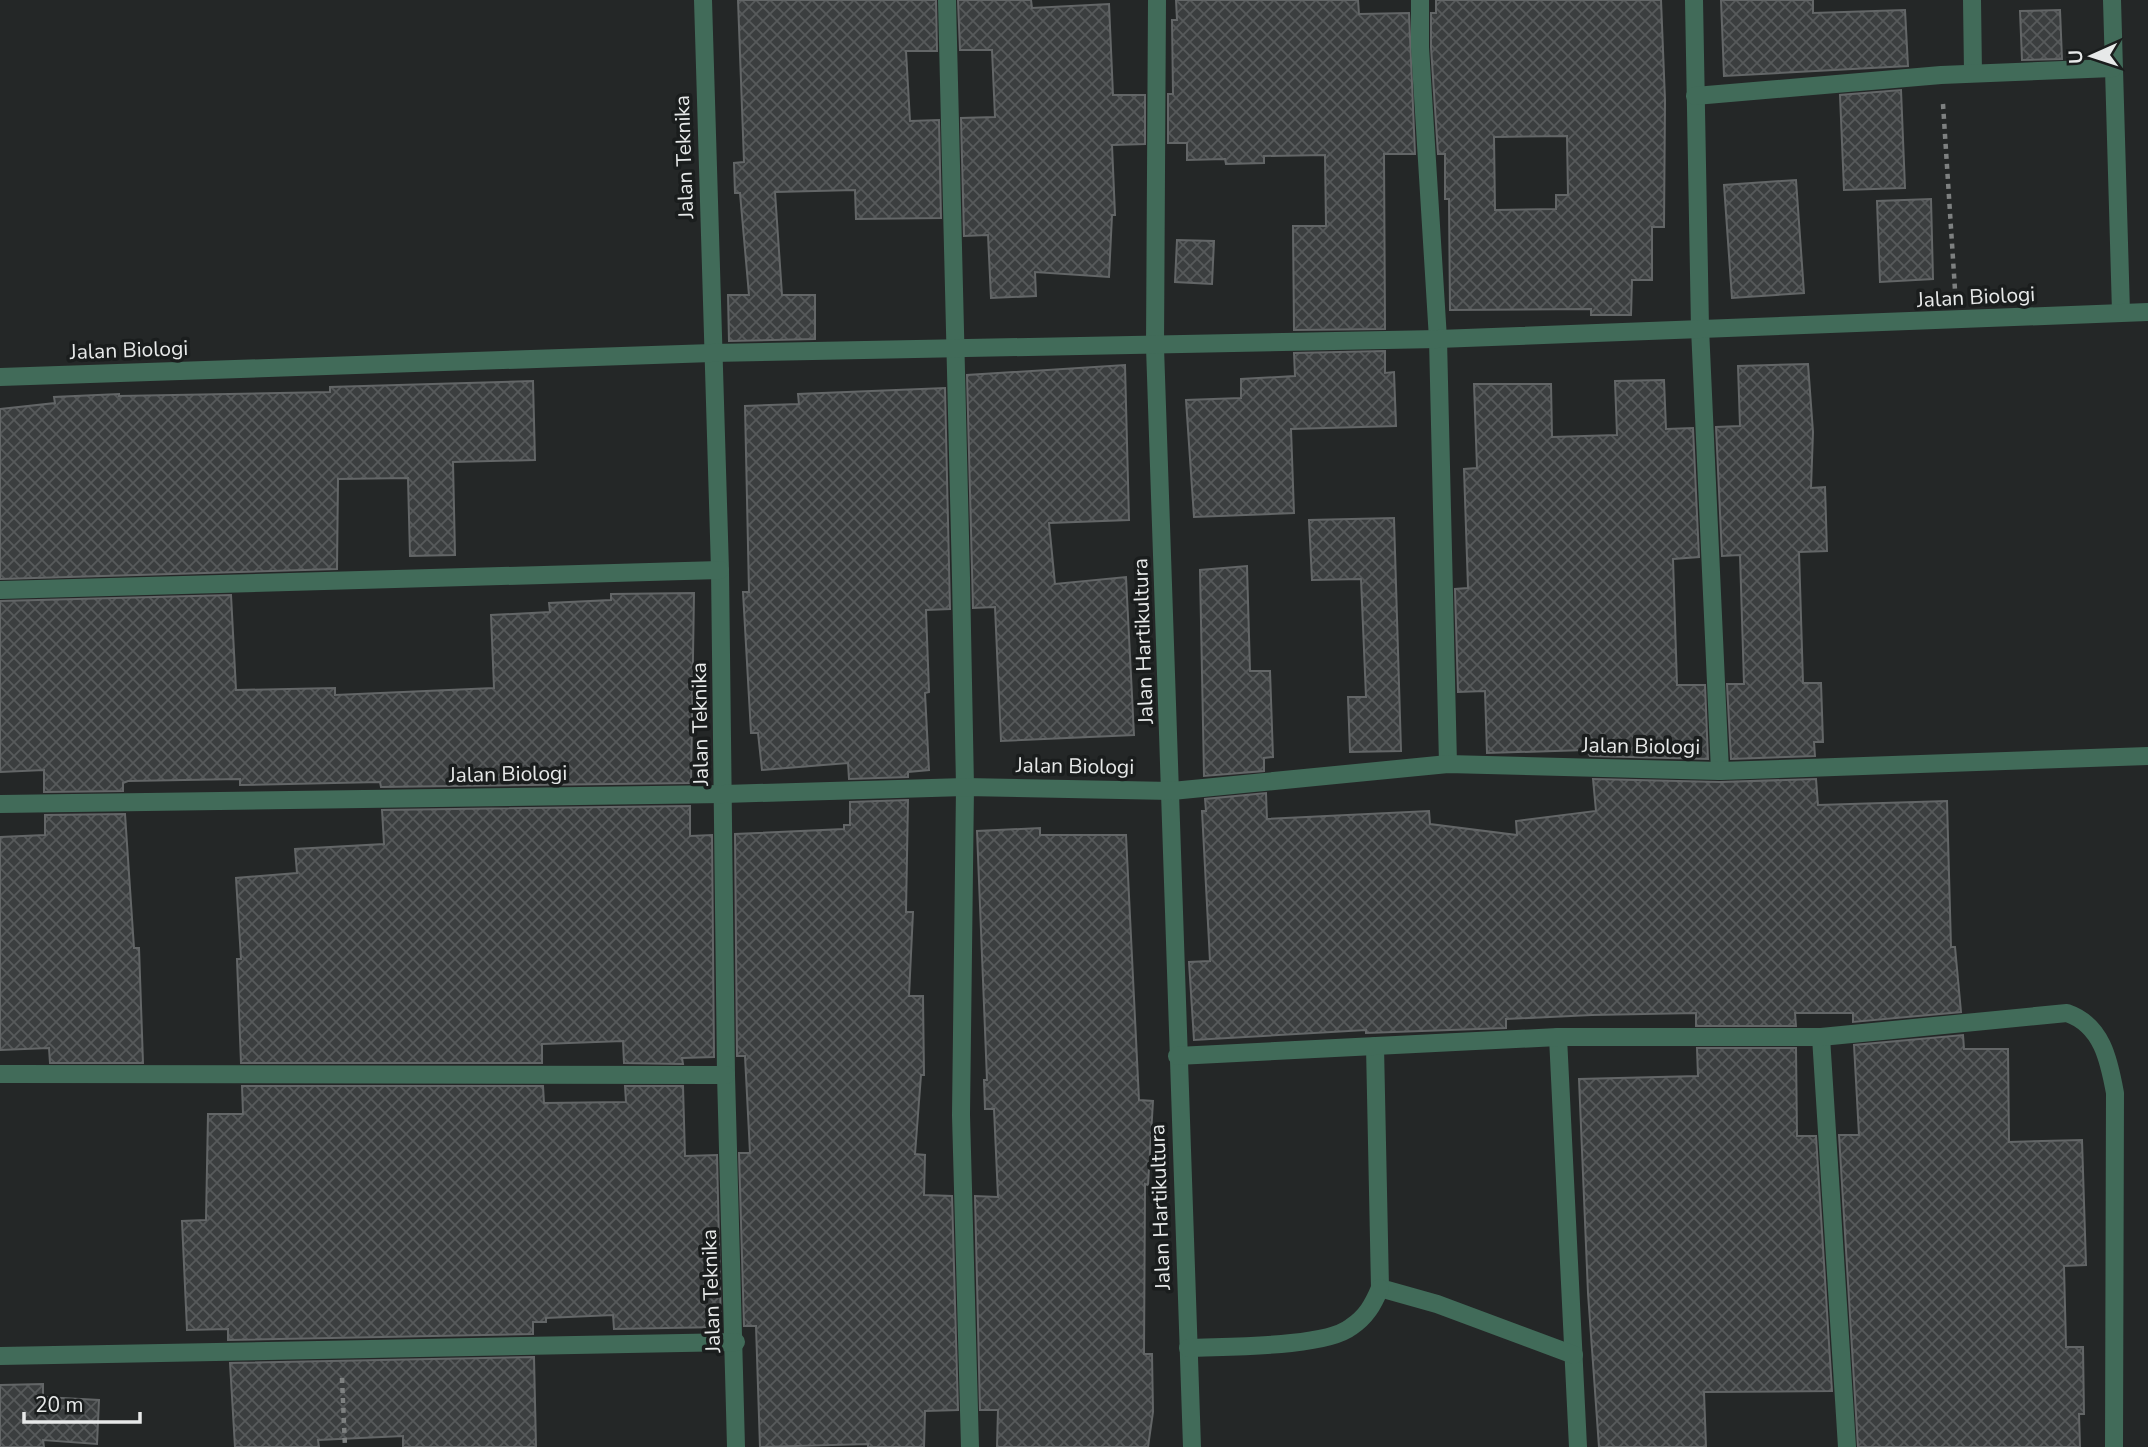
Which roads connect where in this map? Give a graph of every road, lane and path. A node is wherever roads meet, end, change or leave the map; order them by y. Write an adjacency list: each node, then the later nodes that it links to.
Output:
1 (703, 0): 19 (street, Jalan Teknika)
2 (947, 0): 18 (street)
3 (1157, 0): 17 (street, Jalan Hartikultura)
4 (1420, 0): 16 (street)
5 (1694, 0): 11 (street)
6 (1972, 0): 9 (street)
7 (2112, 0): 8 (street)
8 (2113, 68): 9 (street); 12 (street)
9 (1973, 73): 10 (street)
10 (1941, 75): 11 (street); 14 (path)
11 (1695, 96): 15 (street)
12 (2121, 312): 13 (street, Jalan Biologi); 14 (street, Jalan Biologi)
13 (2148, 312)
14 (1958, 321): 15 (street, Jalan Biologi)
15 (1700, 328): 16 (street, Jalan Biologi); 25 (street)
16 (1438, 339): 17 (street, Jalan Biologi); 24 (street)
17 (1155, 347): 18 (street, Jalan Biologi); 27 (street, Jalan Hartikultura)
18 (954, 350): 19 (street, Jalan Biologi); 26 (street)
19 (712, 353): 20 (street, Jalan Biologi); 21 (street, Jalan Teknika)
20 (0, 377)
21 (720, 570): 22 (street); 28 (street, Jalan Teknika)
22 (0, 590)
23 (2148, 756): 25 (street, Jalan Biologi)
24 (1448, 764): 25 (street, Jalan Biologi); 27 (street, Jalan Biologi)
25 (1720, 771)
26 (965, 787): 27 (street, Jalan Biologi); 28 (street, Jalan Biologi); 44 (street)
27 (1172, 790): 33 (street, Jalan Hartikultura)
28 (723, 794): 29 (street, Jalan Biologi); 35 (street, Jalan Teknika)
29 (0, 804)
30 (1558, 1037): 31 (street); 32 (street); 40 (street)
31 (1821, 1037): 47 (street); 48 (street)
32 (1376, 1046): 33 (street); 36 (street)
33 (1177, 1056): 38 (street, Jalan Hartikultura)
34 (0, 1074): 35 (street)
35 (726, 1075): 37 (street, Jalan Teknika)
36 (1380, 1288): 38 (street); 40 (street)
37 (736, 1342): 39 (street); 43 (street, Jalan Teknika)
38 (1188, 1348): 45 (street, Jalan Hartikultura)
39 (341, 1349): 41 (street); 42 (path)
40 (1574, 1355): 46 (street)
41 (0, 1356)
42 (345, 1447)
43 (736, 1447)
44 (970, 1447)
45 (1192, 1447)
46 (1578, 1447)
47 (1847, 1447)
48 (2114, 1447)

